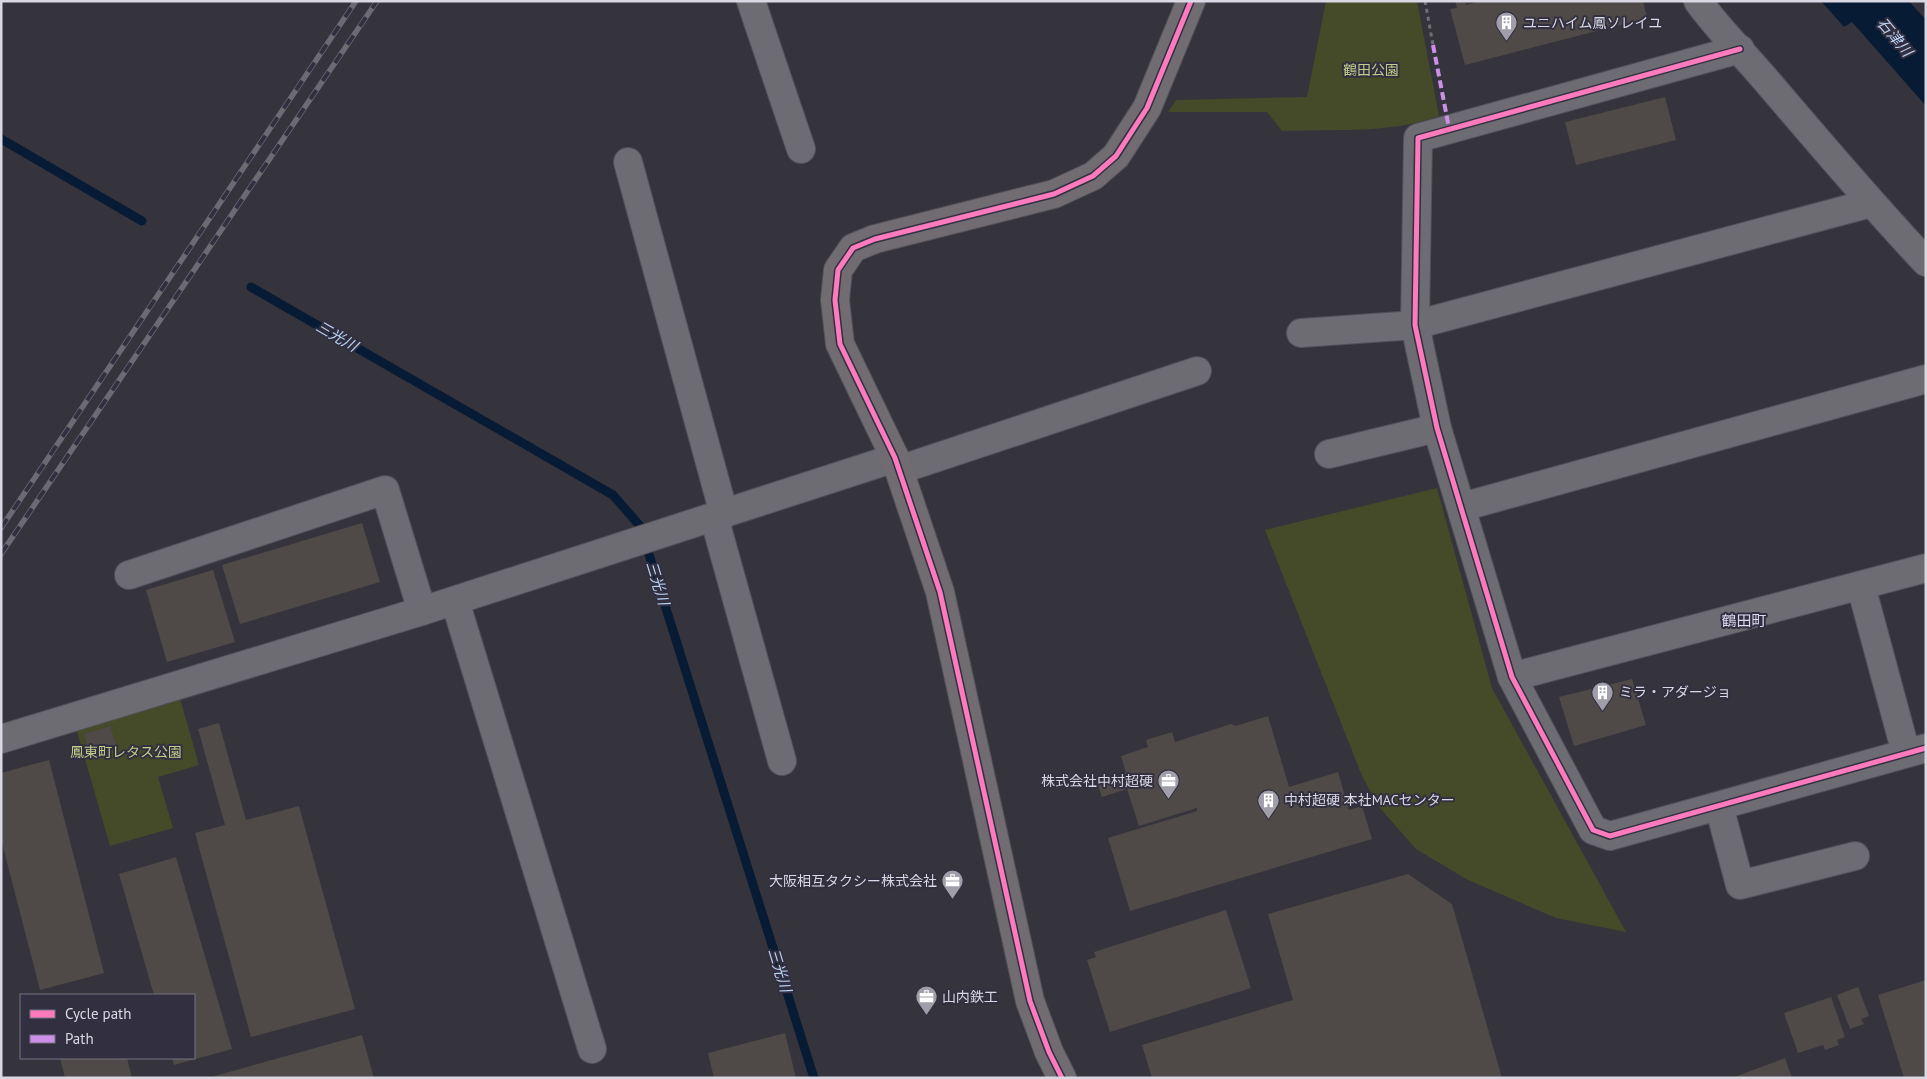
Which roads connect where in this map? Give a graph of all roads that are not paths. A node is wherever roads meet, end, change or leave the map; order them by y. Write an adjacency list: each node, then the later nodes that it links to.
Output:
1 (751, 1): 5 (street)
2 (1191, 1): 15 (street)
3 (1698, 1): 4 (street)
4 (1740, 49): 7 (street); 9 (street)
5 (801, 150)
6 (628, 162): 17 (street)
7 (1871, 204): 8 (street); 9 (street)
8 (1926, 262)
9 (1415, 326): 10 (street); 13 (street)
10 (1301, 333)
11 (1197, 371): 15 (street)
12 (1926, 379): 16 (street)
13 (1437, 428): 14 (street); 16 (street)
14 (1329, 454)
15 (897, 464): 17 (street); 30 (street)
16 (1462, 507): 23 (street)
17 (719, 516): 21 (street); 26 (street)
18 (1926, 568): 20 (street)
19 (130, 576): 22 (street)
20 (1861, 586): 23 (street); 25 (street)
21 (455, 601): 22 (street); 29 (street)
22 (422, 612): 24 (street)
23 (1512, 678): 27 (street)
24 (1, 739)
25 (1916, 751): 27 (street)
26 (782, 761)
27 (1719, 806): 28 (street)
28 (1855, 856)
29 (592, 1049)
30 (1062, 1078)

